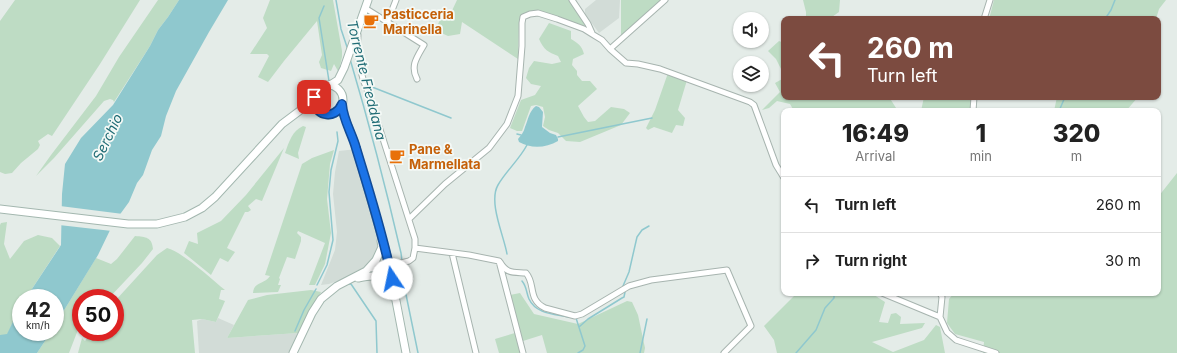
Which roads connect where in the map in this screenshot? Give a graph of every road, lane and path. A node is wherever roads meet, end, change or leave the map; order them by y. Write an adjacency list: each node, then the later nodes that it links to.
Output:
1 (368, 0): 6 (main road)
2 (396, 0): 8 (street)
3 (572, 0): 9 (street)
4 (665, 0): 11 (street)
5 (990, 0): 7 (street)
6 (365, 8): 8 (street); 10 (main road)
7 (985, 16)
8 (387, 23): 13 (street)
9 (592, 34): 11 (street); 24 (street)
10 (352, 48): 12 (main road); 24 (street)
11 (610, 49): 22 (street)
12 (344, 68): 14 (main road); 15 (main road)
13 (417, 79)
14 (330, 85): 15 (main road); 16 (main road)
15 (342, 94): 17 (main road)
16 (314, 97): 18 (main road); 19 (main road)
17 (342, 104): 20 (main road); 21 (main road)
18 (319, 111): 19 (main road); 20 (main road)
19 (296, 114): 23 (main road)
20 (330, 114): 21 (main road)
21 (349, 129): 25 (main road)
22 (781, 173)
23 (0, 209)
24 (409, 220): 26 (street)
25 (380, 231): 29 (main road); 30 (main road)
26 (414, 248): 27 (street); 29 (street)
27 (452, 253): 28 (street); 37 (street)
28 (500, 262): 38 (street); 39 (street)
29 (392, 265): 30 (main road); 33 (main road)
30 (369, 273): 33 (main road); 35 (main road)
31 (889, 296): 34 (street)
32 (942, 296): 34 (street)
33 (399, 316): 36 (main road)
34 (940, 317): 40 (street)
35 (293, 353)
36 (406, 353)
37 (476, 353)
38 (523, 353)
39 (724, 353)
40 (996, 353)

